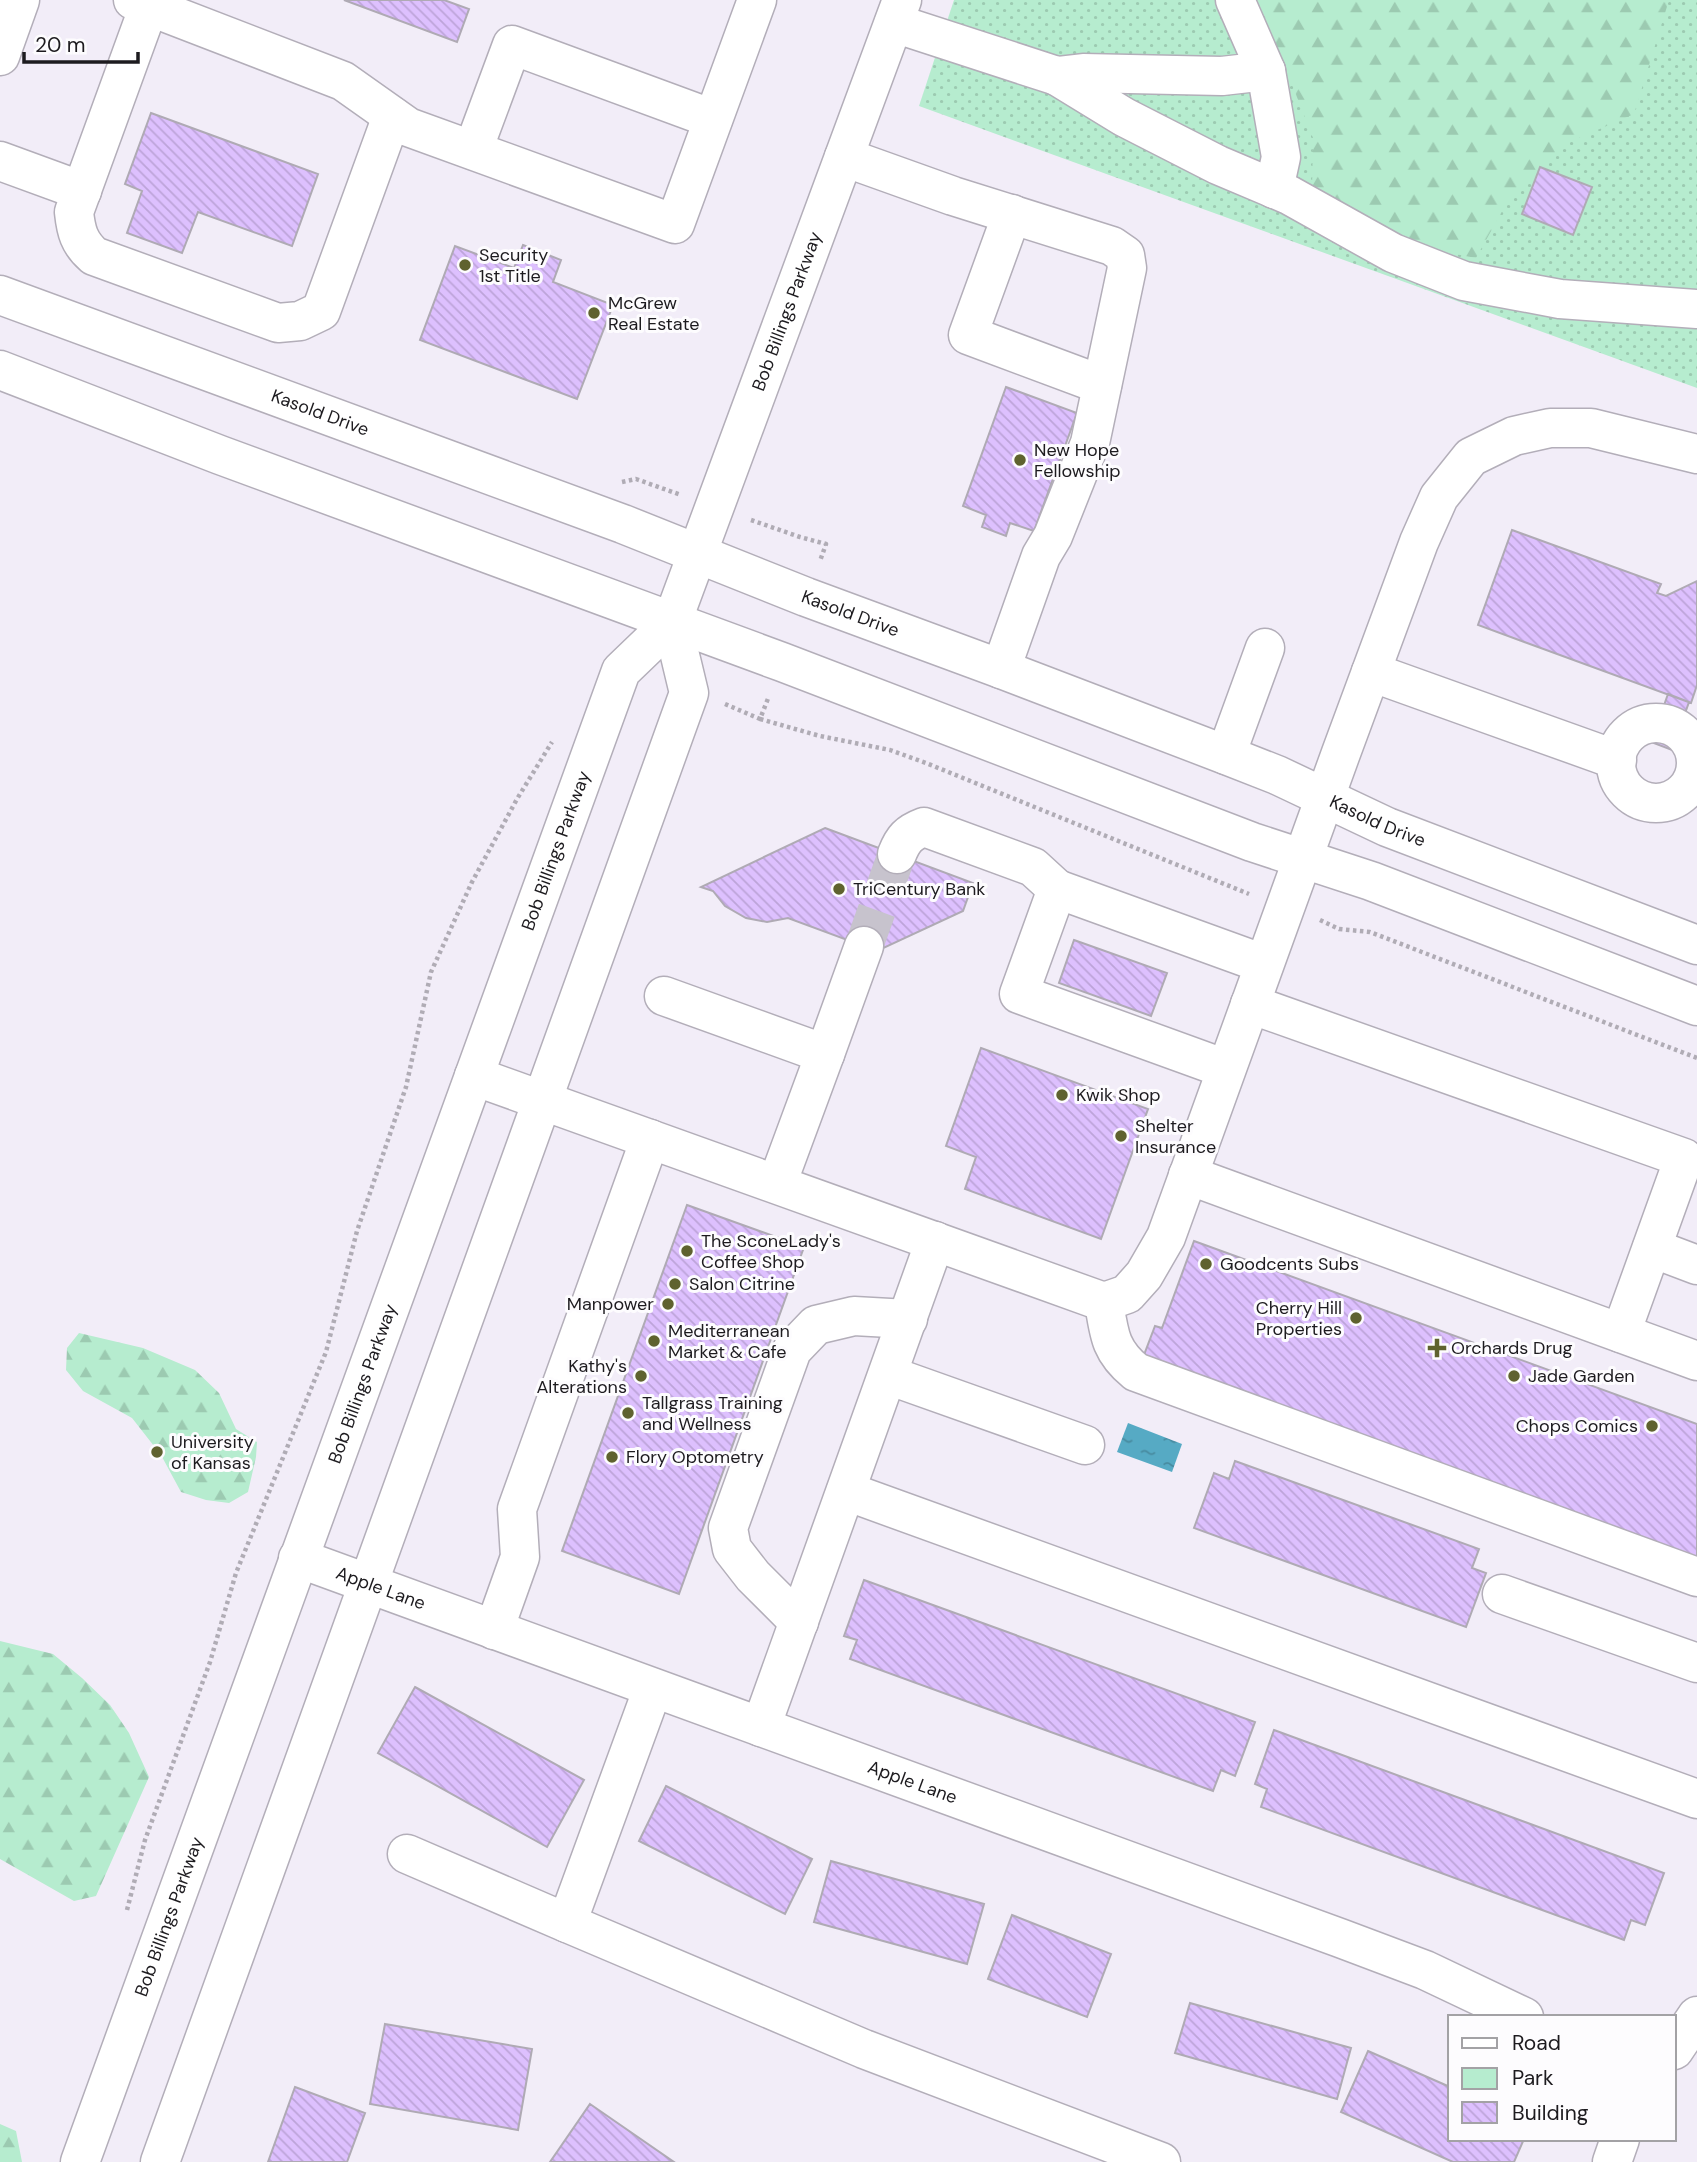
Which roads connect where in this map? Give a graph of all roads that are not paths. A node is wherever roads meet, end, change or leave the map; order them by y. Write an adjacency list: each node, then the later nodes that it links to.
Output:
1 (20, 0): 6 (main road)
2 (757, 0): 10 (main road)
3 (1235, 0): 7 (main road)
4 (141, 3): 9 (main road); 15 (main road)
5 (898, 11): 8 (main road); 12 (main road, Bob Billings Parkway)
6 (0, 56)
7 (1266, 71): 8 (main road); 14 (main road)
8 (1057, 76): 14 (main road)
9 (392, 116): 11 (main road); 15 (main road)
10 (713, 119): 11 (main road); 11 (main road)
11 (472, 150)
12 (844, 157): 16 (main road); 22 (main road, Bob Billings Parkway)
13 (0, 161): 15 (main road)
14 (1275, 189): 18 (main road)
15 (82, 191)
16 (1012, 214): 20 (main road); 20 (main road)
17 (0, 295): 22 (main road, Kasold Drive)
18 (1697, 309)
19 (0, 370): 23 (main road)
20 (1102, 385): 25 (main road)
21 (1697, 454): 26 (main road)
22 (697, 553): 23 (main road, Bob Billings Parkway); 25 (main road, Kasold Drive)
23 (672, 622): 31 (main road); 41 (main road, Bob Billings Parkway); 42 (main road)
24 (1265, 648): 27 (main road)
25 (1001, 669): 27 (main road, Kasold Drive)
26 (1371, 672): 28 (main road); 29 (main road)
27 (1226, 755): 29 (main road, Kasold Drive)
28 (1617, 760)
29 (1325, 798): 31 (main road); 33 (main road, Kasold Drive)
30 (897, 854): 32 (main road)
31 (1303, 859): 35 (main road); 38 (main road)
32 (1058, 890): 35 (main road); 40 (main road)
33 (1697, 945)
34 (864, 946): 39 (main road)
35 (1264, 964): 37 (main road)
36 (664, 996): 39 (main road)
37 (1250, 1004): 40 (main road); 44 (main road)
38 (1697, 1006)
39 (825, 1054): 46 (main road)
40 (1226, 1069): 45 (main road)
41 (474, 1076): 42 (main road); 57 (main road, Bob Billings Parkway)
42 (543, 1100): 43 (main road); 59 (main road)
43 (650, 1139): 46 (main road); 62 (main road)
44 (1689, 1169): 48 (main road)
45 (1188, 1175): 50 (main road); 52 (main road)
46 (777, 1184): 47 (main road)
47 (936, 1241): 50 (main road); 51 (main road)
48 (1652, 1248): 49 (main road); 52 (main road)
49 (1697, 1265)
50 (1104, 1302): 58 (main road)
51 (908, 1320): 54 (main road); 61 (main road)
52 (1621, 1333): 53 (main road)
53 (1697, 1361)
54 (888, 1374): 55 (main road); 56 (main road)
55 (1085, 1445)
56 (846, 1491): 61 (main road); 66 (main road)
57 (298, 1558): 59 (main road, Apple Lane); 73 (main road, Bob Billings Parkway)
58 (1697, 1577)
59 (369, 1584): 62 (main road, Apple Lane); 74 (main road)
60 (1502, 1594): 63 (main road)
61 (799, 1622): 65 (main road)
62 (494, 1629): 64 (main road, Apple Lane)
63 (1697, 1663)
64 (653, 1688): 65 (main road, Apple Lane); 68 (main road)
65 (761, 1727): 69 (main road, Apple Lane)
66 (1697, 1799)
67 (407, 1854): 68 (main road)
68 (567, 1923): 75 (main road)
69 (1520, 2015)
70 (1697, 2016): 71 (main road)
71 (1676, 2047)
72 (1619, 2141): 76 (main road)
73 (80, 2162)
74 (160, 2162)
75 (1161, 2162)
76 (1612, 2162)

